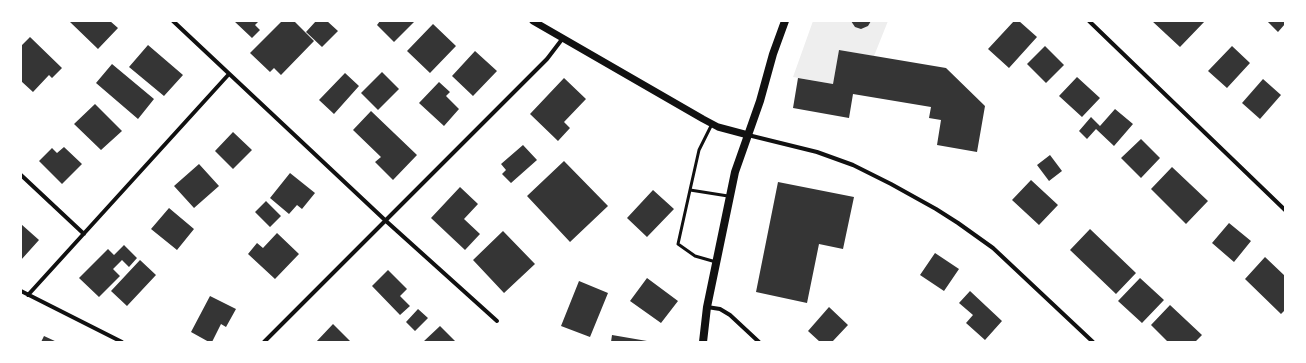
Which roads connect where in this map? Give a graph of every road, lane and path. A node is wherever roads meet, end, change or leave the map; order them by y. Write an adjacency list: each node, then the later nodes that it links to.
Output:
1 (173, 21): 6 (street)
2 (533, 21): 5 (street)
3 (785, 21): 8 (main road)
4 (1089, 21): 12 (street)
5 (563, 38): 7 (street); 13 (street)
6 (229, 74): 13 (street); 14 (street)
7 (712, 124): 8 (street); 10 (lane)
8 (748, 135): 11 (main road); 24 (street)
9 (21, 175): 14 (street)
10 (690, 190): 11 (lane); 15 (lane)
11 (730, 197): 15 (main road)
12 (1285, 210)
13 (386, 221): 19 (street); 21 (street)
14 (84, 234): 17 (street)
15 (717, 262): 18 (main road)
16 (21, 291): 17 (street)
17 (28, 295): 20 (street)
18 (707, 307): 22 (main road); 23 (street)
19 (497, 321)
20 (122, 342)
21 (264, 342)
22 (703, 342)
23 (759, 342)
24 (1093, 342)

